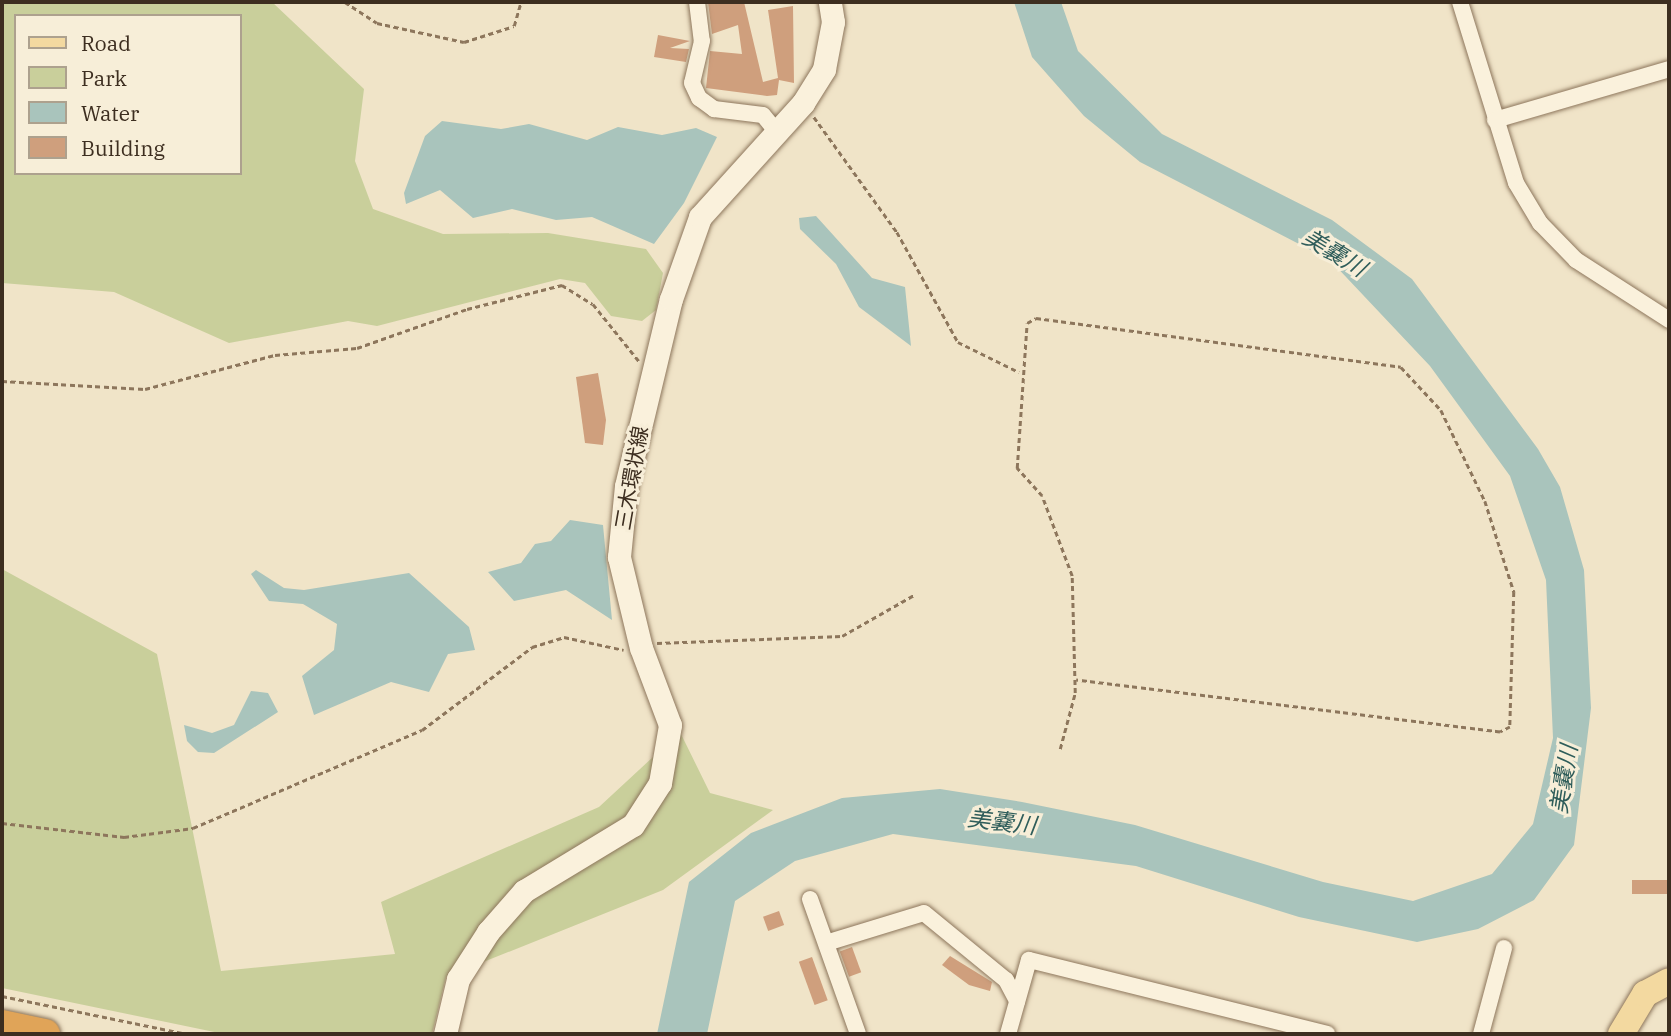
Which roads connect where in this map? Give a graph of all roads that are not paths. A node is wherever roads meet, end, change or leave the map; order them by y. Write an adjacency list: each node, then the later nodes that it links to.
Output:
1 (697, 2): 6 (street)
2 (830, 2): 6 (main road, 三木環状線)
3 (1461, 2): 5 (street)
4 (1669, 69): 5 (street)
5 (1495, 120): 7 (street)
6 (777, 132): 15 (main road, 三木環状線)
7 (1669, 320)
8 (810, 899): 9 (street)
9 (826, 943): 12 (street); 16 (street)
10 (1504, 948): 19 (street)
11 (1669, 981): 20 (main road)
12 (1017, 1001): 17 (street); 18 (street)
13 (2, 1025): 14 (highway)
14 (45, 1034)
15 (445, 1034)
16 (858, 1034)
17 (1008, 1034)
18 (1327, 1034)
19 (1481, 1034)
20 (1620, 1034)

